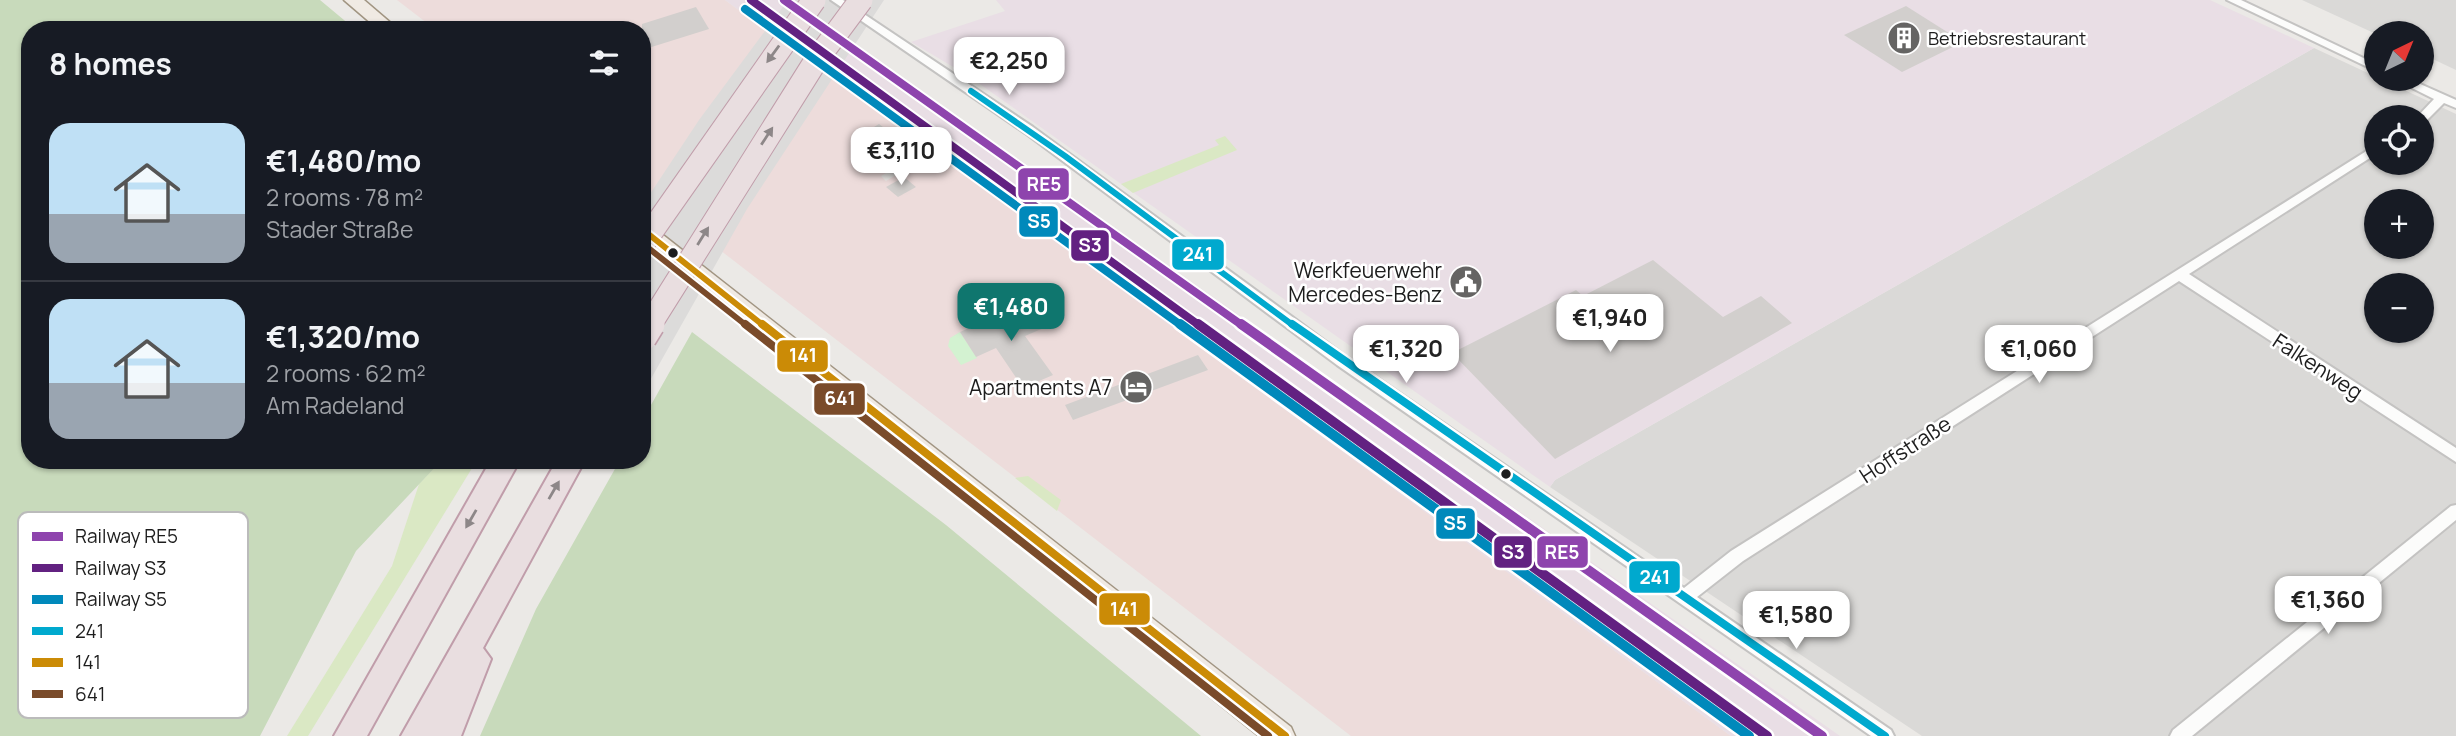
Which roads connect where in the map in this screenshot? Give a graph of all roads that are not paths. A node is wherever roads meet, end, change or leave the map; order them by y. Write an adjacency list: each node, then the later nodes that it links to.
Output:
1 (353, 0): 6 (main road)
2 (814, 0): 13 (highway, one-way to 13, bridge)
3 (836, 0): 22 (street)
4 (862, 0): 16 (highway, one-way to 4, bridge)
5 (2232, 0): 7 (street)
6 (379, 21)
7 (2364, 62)
8 (2427, 91): 9 (street)
9 (2442, 98): 10 (street); 11 (street)
10 (2456, 104)
11 (2434, 106)
12 (2364, 157): 15 (street, Hoffstraße)
13 (651, 232)
14 (651, 236): 23 (main road)
15 (2180, 275): 17 (street, Falkenweg); 22 (street, Hoffstraße)
16 (651, 323)
17 (2456, 456)
18 (501, 469): 24 (highway, one-way to 24)
19 (566, 469): 21 (highway, one-way to 19)
20 (2456, 511): 28 (street)
21 (513, 563): 25 (highway); 26 (highway)
22 (1685, 597): 27 (street)
23 (1278, 732)
24 (350, 736)
25 (417, 736)
26 (445, 736)
27 (1885, 736)
28 (2179, 736)

